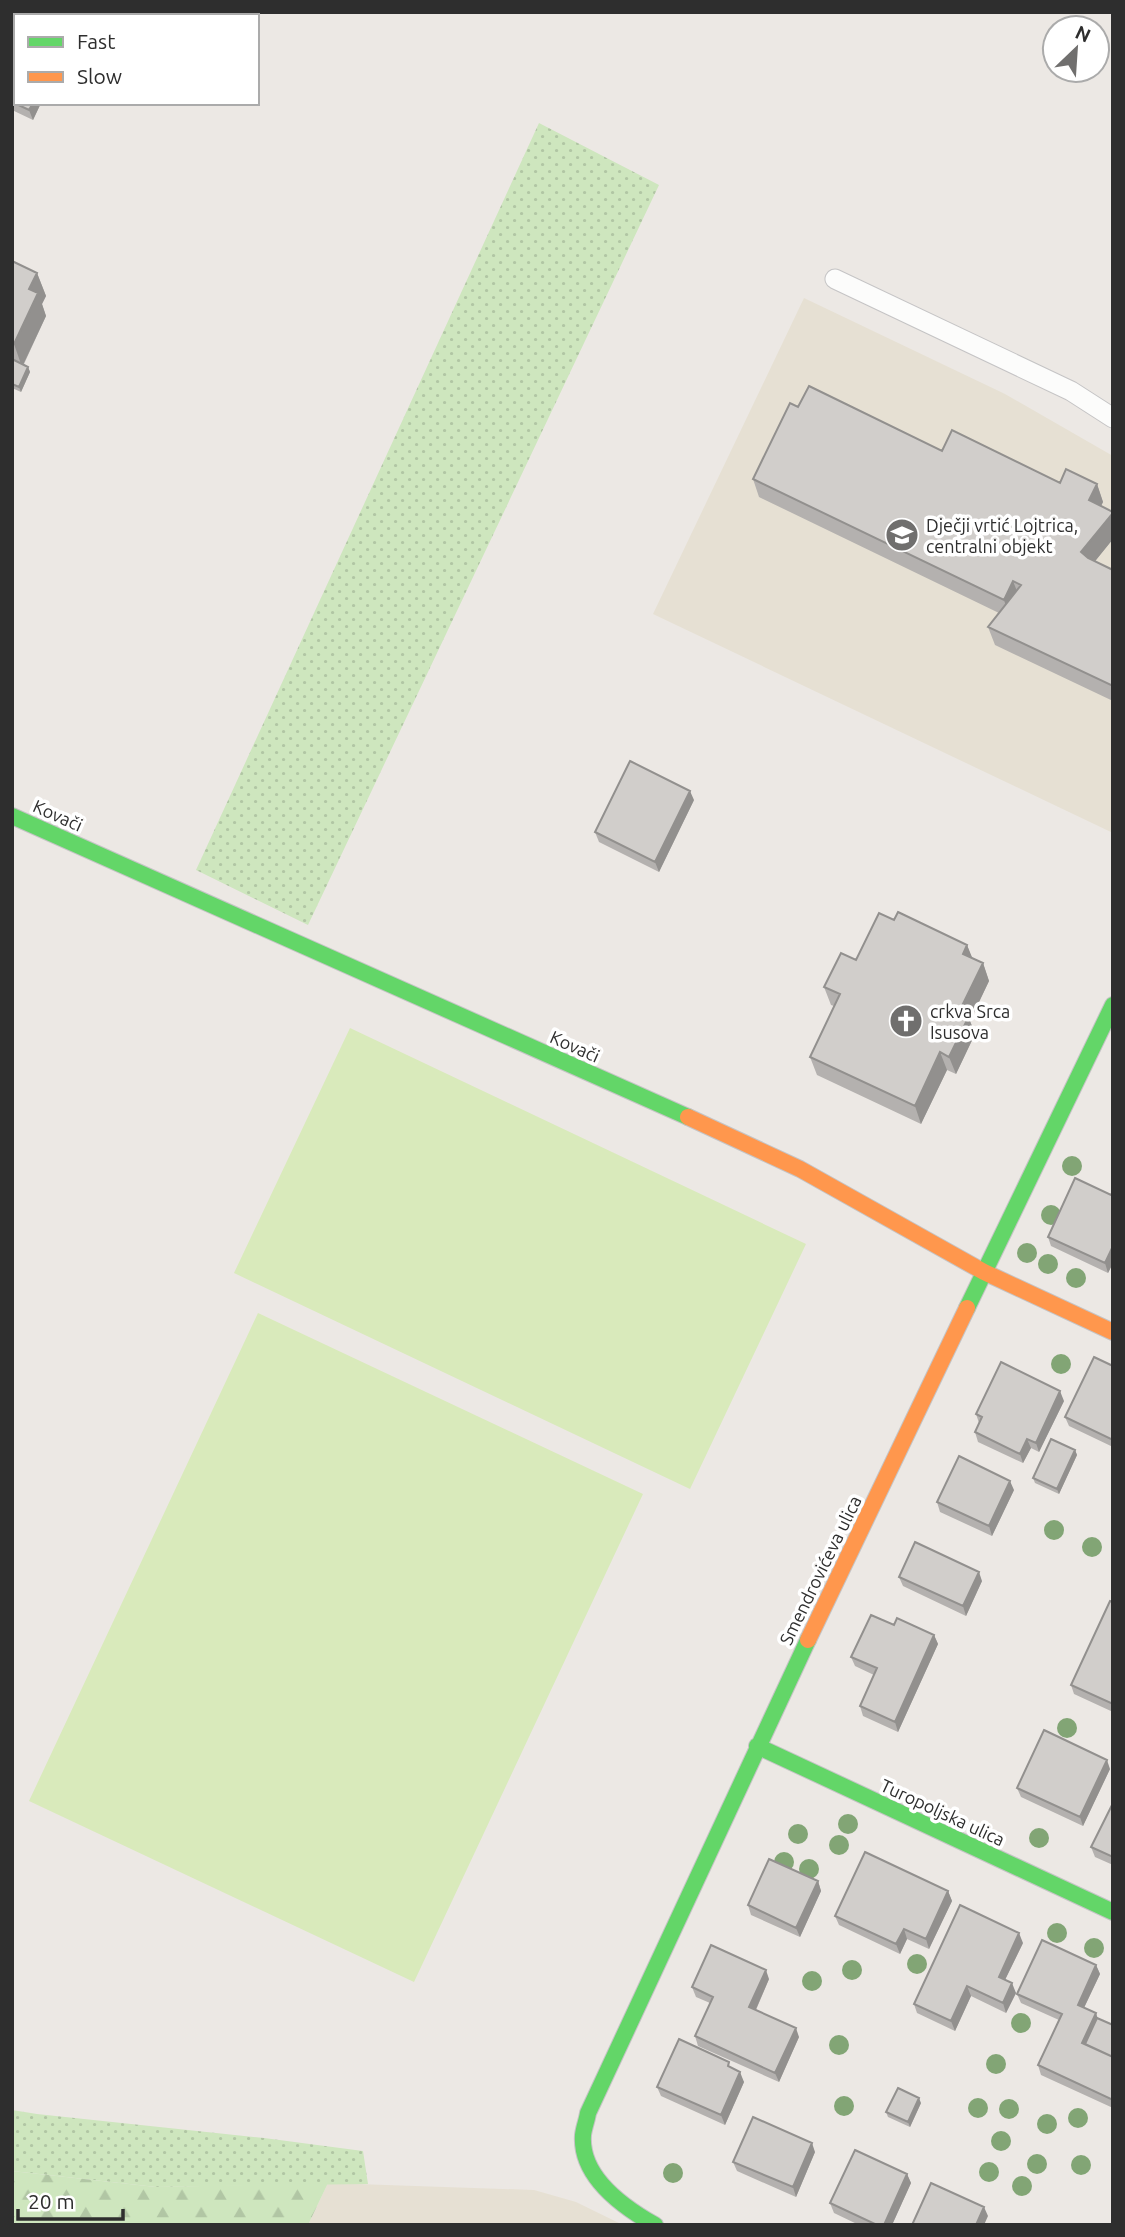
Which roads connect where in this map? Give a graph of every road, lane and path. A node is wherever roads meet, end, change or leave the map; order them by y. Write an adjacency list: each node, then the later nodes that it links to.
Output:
1 (835, 279): 2 (lane)
2 (1113, 418)
3 (12, 816): 5 (street, Kovači)
4 (1113, 1005): 5 (street, Smendrovićeva ulica)
5 (984, 1272): 6 (street, Kovači); 7 (street, Smendrovićeva ulica)
6 (1113, 1332)
7 (757, 1746): 8 (street, Turopoljska ulica); 9 (street, Smendrovićeva ulica)
8 (1113, 1912)
9 (655, 2225)

